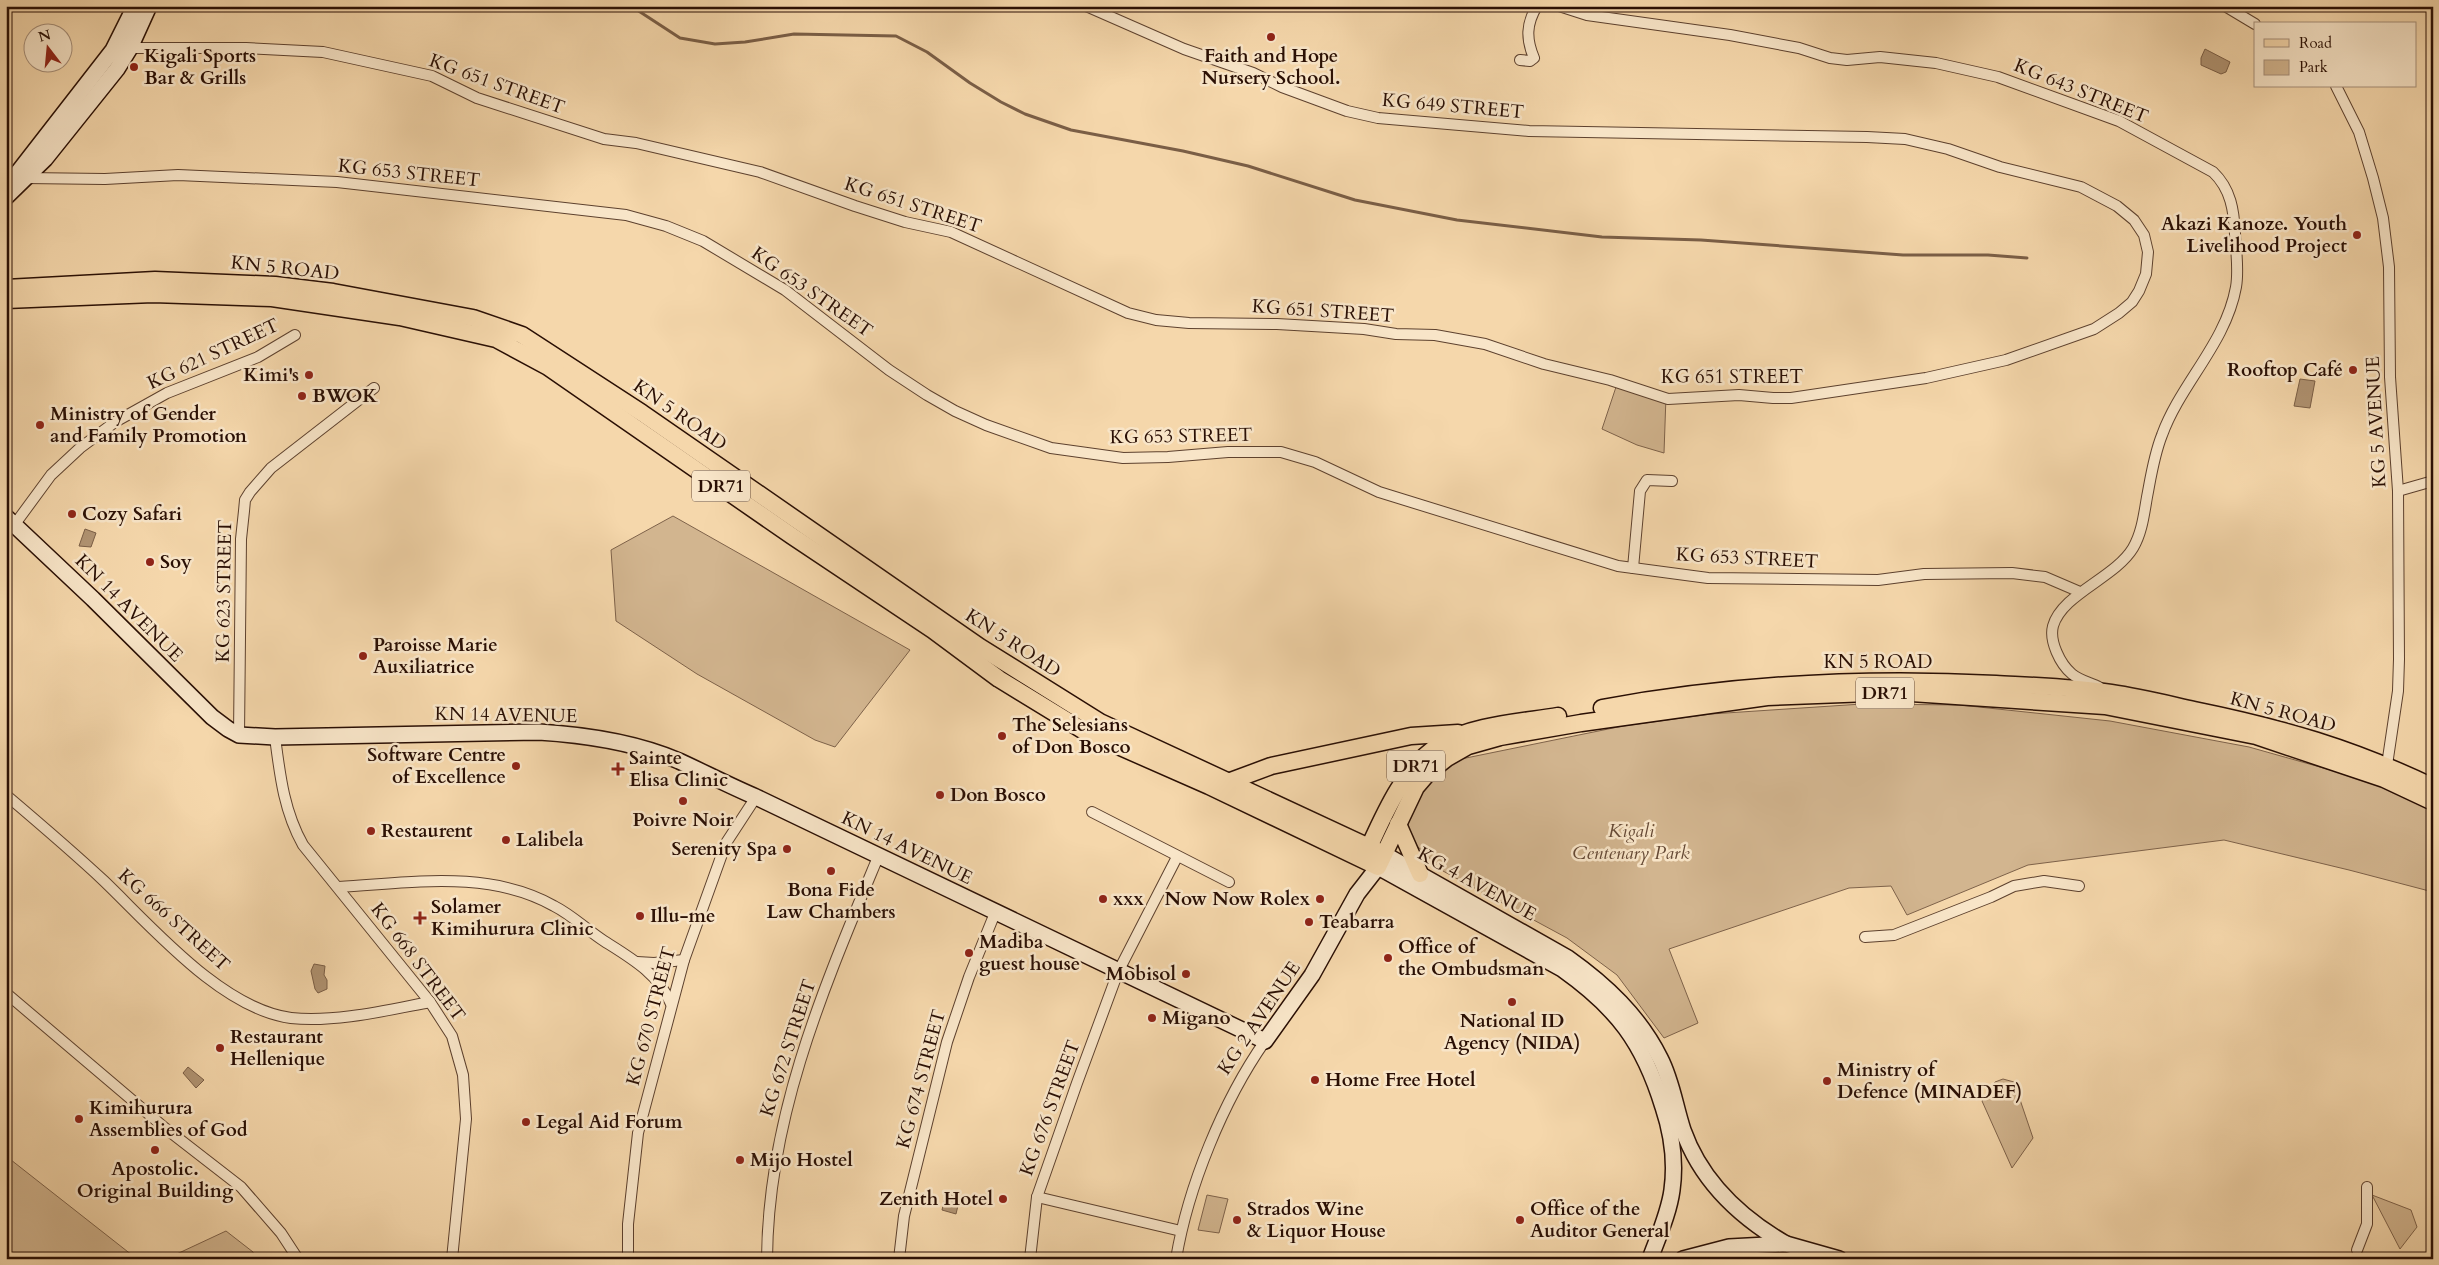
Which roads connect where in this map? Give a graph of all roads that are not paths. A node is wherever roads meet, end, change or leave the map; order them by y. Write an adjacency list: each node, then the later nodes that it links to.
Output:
1 (135, 6): 13 (main road)
2 (149, 6): 8 (main road)
3 (1086, 6): 11 (street, KG 649 STREET)
4 (1537, 6): 9 (street)
5 (1559, 6): 24 (street, KG 643 STREET)
6 (2225, 6): 7 (street)
7 (2254, 23)
8 (130, 48): 11 (street, KG 651 STREET); 12 (main road)
9 (1520, 60)
10 (2337, 88): 21 (street, KG 5 AVENUE)
11 (1838, 136)
12 (25, 178): 14 (main road); 23 (street, KG 653 STREET)
13 (6, 185)
14 (6, 196)
15 (6, 288): 30 (main road, KN 5 ROAD / DR71)
16 (6, 300): 37 (main road, KN 5 ROAD / DR71)
17 (294, 335): 22 (street, KG 621 STREET)
18 (374, 388): 27 (street, KG 623 STREET)
19 (1672, 481): 23 (street)
20 (2433, 481): 21 (street)
21 (2398, 491): 29 (street, KG 5 AVENUE)
22 (10, 521): 27 (main road, KN 14 AVENUE)
23 (1634, 568): 24 (street, KG 653 STREET)
24 (2080, 592): 25 (street, KG 643 STREET)
25 (2112, 693): 26 (main road, KN 5 ROAD / DR71); 29 (main road, KN 5 ROAD / DR71)
26 (1470, 732): 30 (main road); 37 (main road, KN 5 ROAD / DR71)
27 (240, 735): 28 (main road, KN 14 AVENUE)
28 (275, 737): 33 (main road, KN 14 AVENUE); 44 (street, KG 668 STREET)
29 (2387, 765): 31 (main road, KN 5 ROAD / DR71)
30 (1228, 782): 37 (main road, KN 5 ROAD / DR71)
31 (2433, 787)
32 (6, 796): 53 (street, KG 666 STREET)
33 (756, 797): 38 (main road, KN 14 AVENUE); 49 (street, KG 670 STREET)
34 (2433, 802): 36 (main road, KN 5 ROAD / DR71)
35 (1092, 812): 39 (street)
36 (1398, 824): 40 (main road, KN 5 ROAD / DR71); 41 (main road)
37 (1366, 852): 40 (main road, KN 5 ROAD / DR71); 45 (main road, KN 5 ROAD)
38 (878, 857): 46 (main road, KN 14 AVENUE); 64 (street, KG 672 STREET)
39 (1177, 857): 42 (street); 51 (street, KG 676 STREET)
40 (1381, 861): 41 (main road, KG 4 AVENUE); 45 (main road, KG 2 AVENUE); 47 (main road, KG 4 AVENUE)
41 (1420, 874): 47 (main road, KG 4 AVENUE)
42 (1229, 882)
43 (2079, 886): 48 (street)
44 (339, 887): 50 (street); 53 (street, KG 668 STREET)
45 (1357, 894): 55 (main road, KG 2 AVENUE)
46 (996, 913): 51 (main road, KN 14 AVENUE); 65 (street, KG 674 STREET)
47 (1494, 925): 59 (main road, KG 4 AVENUE); 68 (main road, KG 4 AVENUE)
48 (1865, 937)
49 (684, 960): 50 (street); 54 (street, KG 670 STREET)
50 (636, 962): 54 (street)
51 (1118, 972): 55 (main road, KN 14 AVENUE); 57 (street, KG 676 STREET)
52 (6, 993): 61 (street)
53 (430, 1002): 62 (street, KG 668 STREET)
54 (672, 1004): 63 (street, KG 670 STREET)
55 (1265, 1041): 58 (street, KG 2 AVENUE)
56 (2367, 1187): 60 (street)
57 (1037, 1197): 58 (street); 66 (street, KG 676 STREET)
58 (1181, 1230): 67 (street, KG 2 AVENUE)
59 (1786, 1244): 69 (main road); 70 (main road)
60 (2357, 1250)
61 (298, 1259)
62 (452, 1259)
63 (628, 1259)
64 (767, 1259)
65 (899, 1259)
66 (1030, 1259)
67 (1176, 1259)
68 (1650, 1259)
69 (1683, 1259)
70 (1839, 1259)

